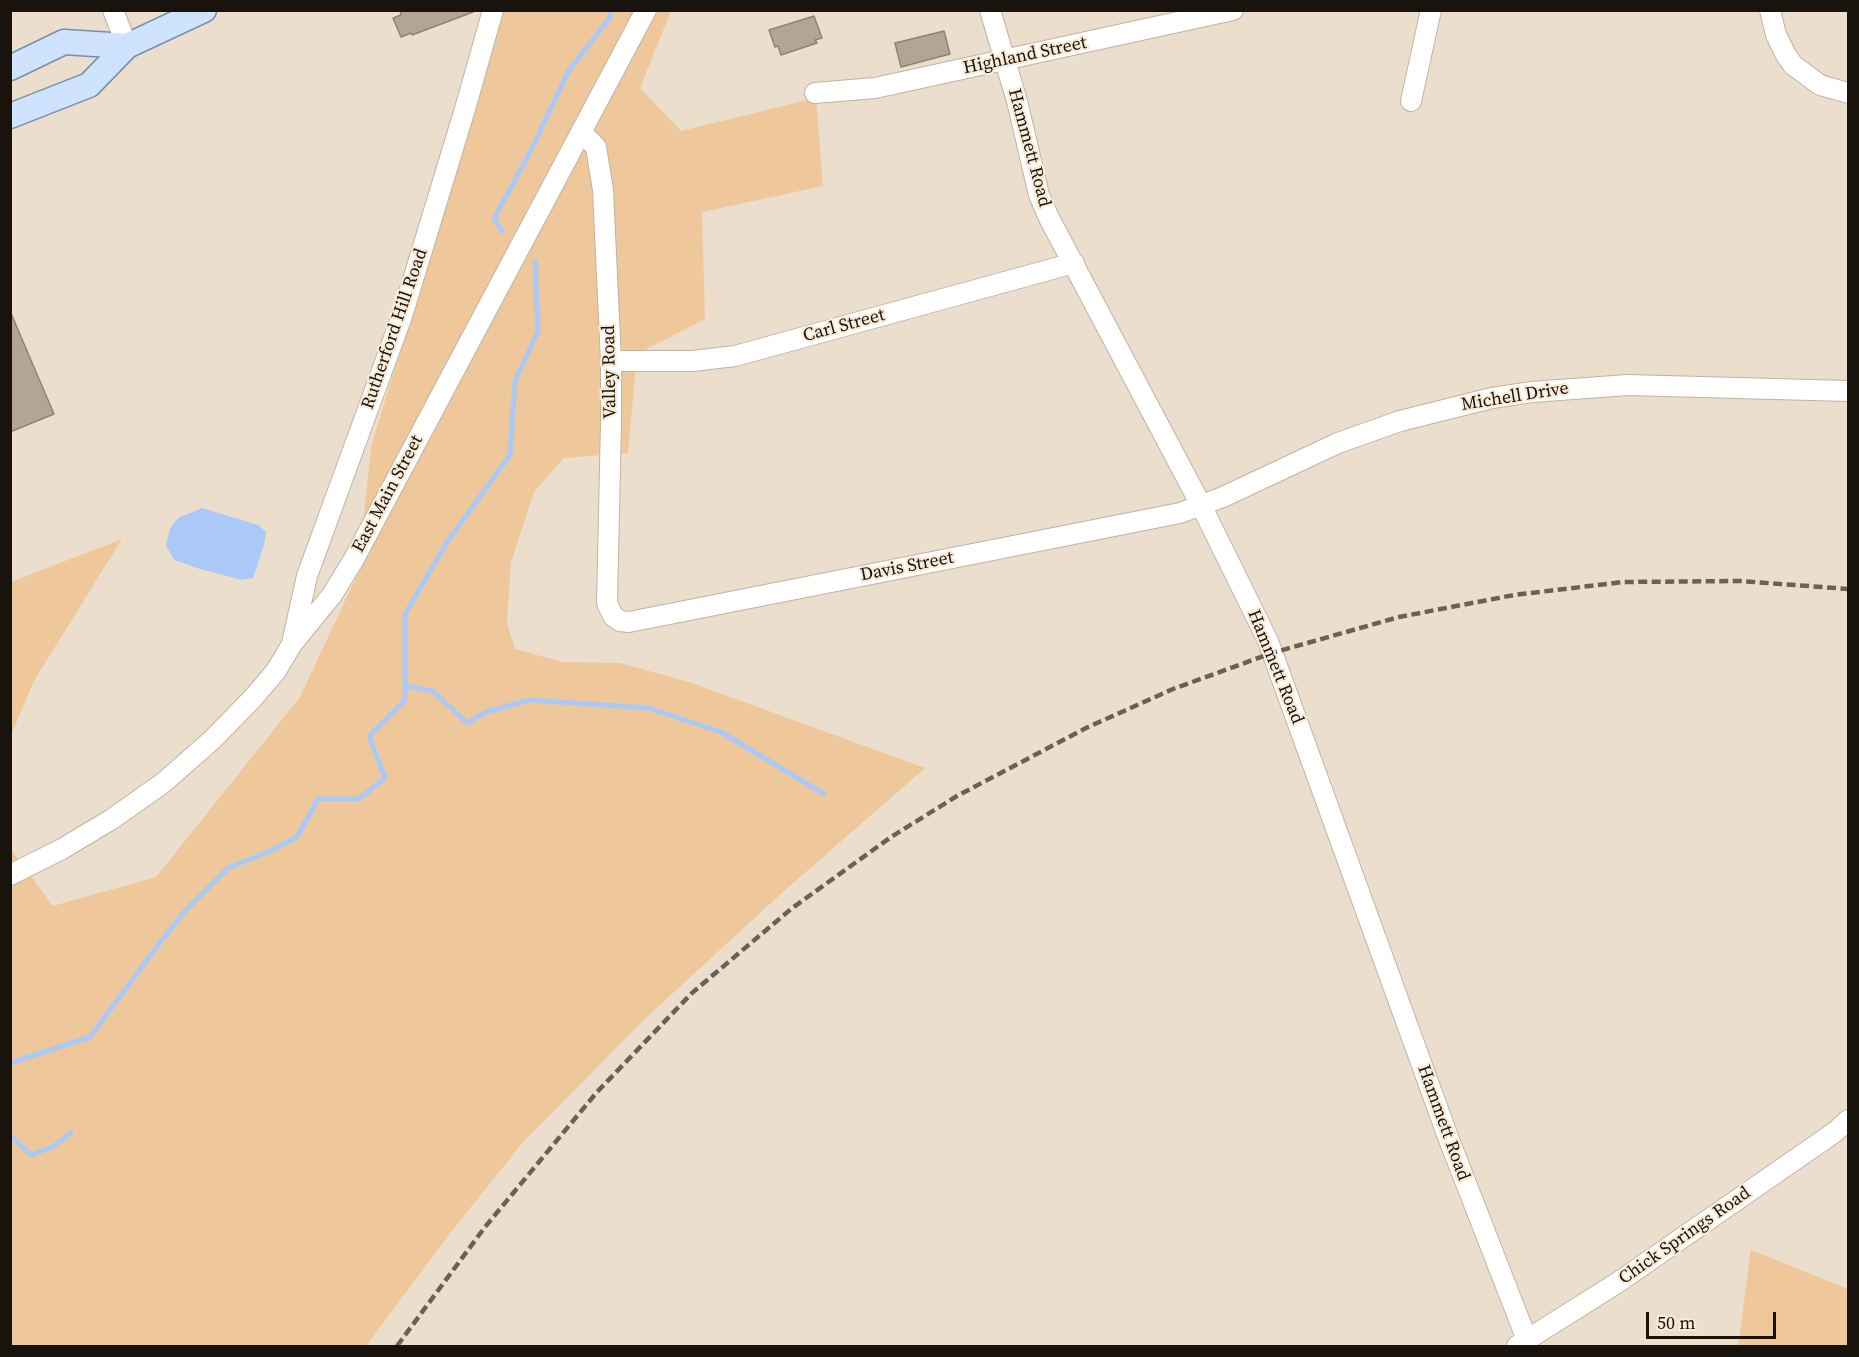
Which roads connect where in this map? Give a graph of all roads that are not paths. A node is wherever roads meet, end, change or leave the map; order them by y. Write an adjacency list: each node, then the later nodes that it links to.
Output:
1 (113, 10): 9 (street)
2 (204, 10): 9 (main road)
3 (493, 10): 22 (street, Rutherford Hill Road)
4 (646, 10): 16 (street, East Main Street)
5 (990, 10): 10 (street, Hammett Road)
6 (1233, 10): 10 (street, Highland Street)
7 (1431, 10): 14 (street)
8 (1770, 10): 13 (street)
9 (127, 45): 11 (main road); 15 (main road)
10 (1005, 61): 12 (street, Highland Street); 17 (street, Hammett Road)
11 (10, 68)
12 (815, 93)
13 (1848, 93)
14 (1411, 100)
15 (10, 116)
16 (581, 132): 18 (street, Valley Road); 22 (street, East Main Street)
17 (1074, 263): 18 (street, Carl Street); 20 (street, Hammett Road)
18 (611, 361): 21 (street, Valley Road)
19 (1848, 392): 20 (street, Michell Drive)
20 (1201, 505): 21 (street, Davis Street); 25 (street, Hammett Road)
21 (613, 616)
22 (292, 644): 23 (street, East Main Street)
23 (10, 875)
24 (1848, 1120): 25 (street, Chick Springs Road)
25 (1522, 1343)

